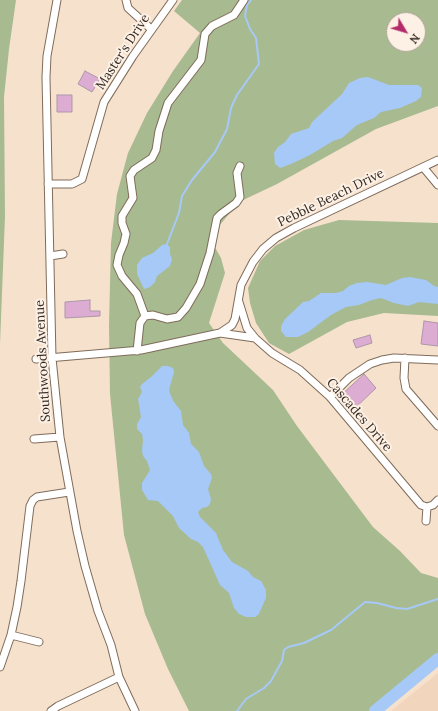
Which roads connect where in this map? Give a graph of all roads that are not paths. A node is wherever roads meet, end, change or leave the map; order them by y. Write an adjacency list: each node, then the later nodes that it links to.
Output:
1 (57, 0): 9 (street, Southwoods Avenue)
2 (126, 0): 5 (street)
3 (173, 0): 5 (street, Master's Drive)
4 (244, 0): 14 (street)
5 (151, 29): 9 (street, Master's Drive)
6 (438, 160): 8 (street, Pebble Beach Drive)
7 (240, 166): 14 (street)
8 (423, 167): 10 (street); 13 (street, Pebble Beach Drive)
9 (48, 184): 12 (street, Southwoods Avenue)
10 (438, 185)
11 (64, 254): 12 (street)
12 (50, 256): 18 (street, Southwoods Avenue)
13 (238, 298): 15 (street, Pebble Beach Drive); 16 (street, Cascades Drive)
14 (145, 316): 17 (street)
15 (220, 333): 16 (street); 17 (street, Pebble Beach Drive)
16 (255, 338): 22 (street, Cascades Drive)
17 (137, 351): 18 (street, Pebble Beach Drive)
18 (52, 358): 20 (street, Pebble Beach Drive); 24 (street, Southwoods Avenue)
19 (406, 358): 21 (street); 22 (street); 23 (street)
20 (36, 359)
21 (438, 360)
22 (330, 396): 28 (street, Cascades Drive)
23 (438, 426)
24 (60, 437): 25 (street); 26 (street, Southwoods Avenue)
25 (34, 439)
26 (69, 492): 30 (street); 33 (street, Southwoods Avenue)
27 (438, 500): 28 (street)
28 (427, 507): 29 (street)
29 (426, 521)
30 (11, 635): 31 (street); 32 (street)
31 (39, 642)
32 (0, 667)
33 (119, 677): 34 (street); 35 (street, Southwoods Avenue)
34 (51, 711)
35 (135, 711)

